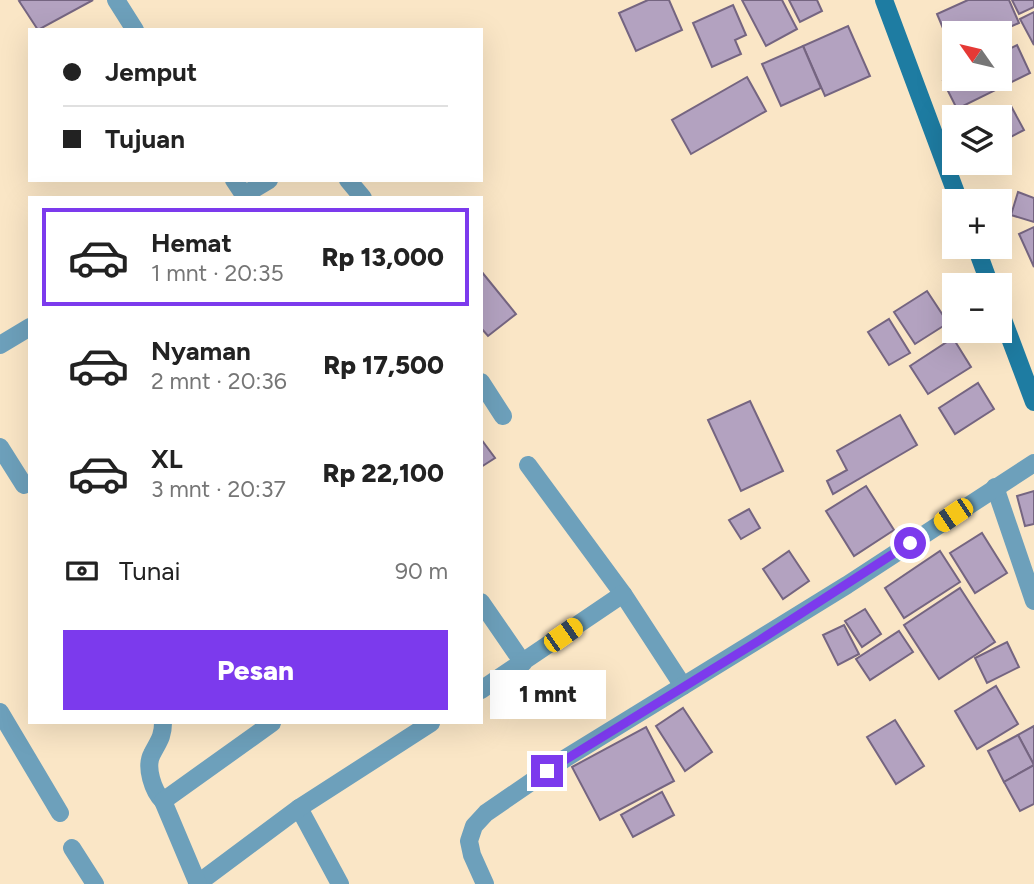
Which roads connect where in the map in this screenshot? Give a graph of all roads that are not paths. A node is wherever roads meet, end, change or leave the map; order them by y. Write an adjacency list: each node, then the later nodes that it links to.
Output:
1 (116, 0): 3 (street)
2 (884, 0): 6 (street)
3 (134, 28)
4 (266, 182): 7 (street)
5 (350, 182): 8 (street)
6 (955, 189)
7 (241, 193)
8 (361, 196)
9 (28, 328): 11 (street)
10 (1012, 343): 13 (street)
11 (0, 345)
12 (483, 385): 14 (street)
13 (1034, 402)
14 (503, 416)
15 (0, 447): 18 (street)
16 (1034, 463): 19 (street)
17 (528, 465): 20 (street)
18 (24, 485)
19 (995, 487): 21 (street); 24 (street)
20 (623, 594): 23 (street); 24 (street)
21 (1034, 601)
22 (483, 605): 23 (street)
23 (523, 663): 25 (street)
24 (683, 687): 37 (street)
25 (483, 689)
26 (0, 712): 32 (street)
27 (163, 724): 30 (street)
28 (271, 724): 30 (street)
29 (428, 724): 31 (street)
30 (163, 802): 35 (street)
31 (299, 808): 35 (street); 36 (street)
32 (60, 813)
33 (72, 848): 34 (street)
34 (95, 884)
35 (198, 884)
36 (340, 884)
37 (485, 884)

